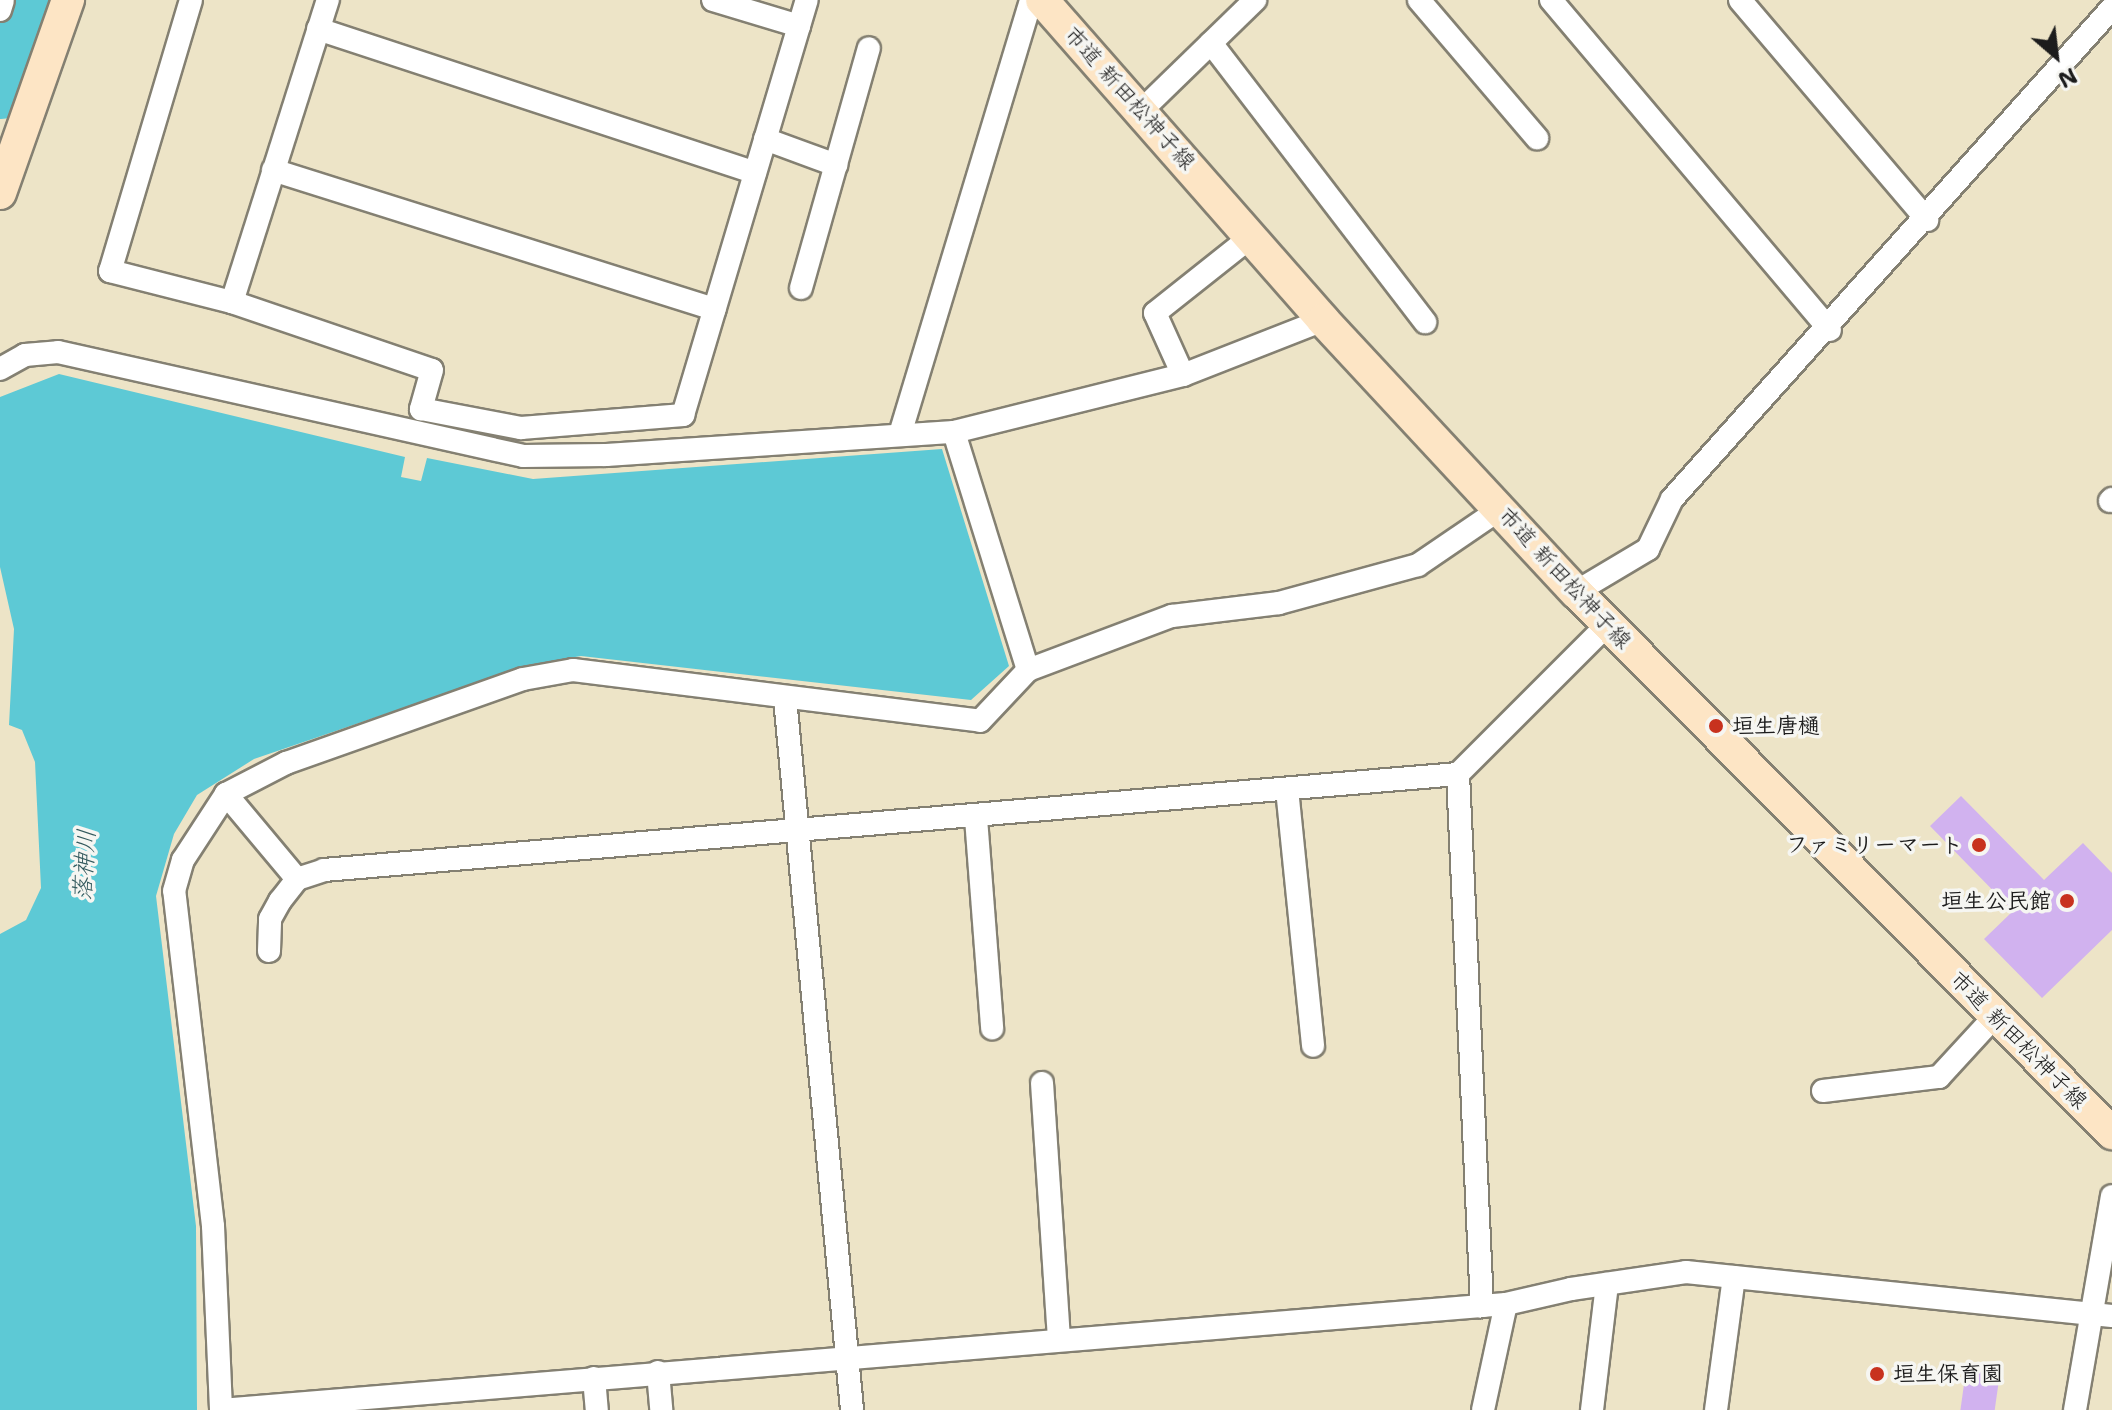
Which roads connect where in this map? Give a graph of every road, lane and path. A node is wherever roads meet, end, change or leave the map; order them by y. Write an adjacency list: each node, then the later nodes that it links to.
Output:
1 (3, 0): 14 (street)
2 (68, 0): 25 (street)
3 (191, 0): 29 (street)
4 (328, 0): 16 (street)
5 (713, 0): 15 (street)
6 (807, 0): 15 (street)
7 (1031, 0): 36 (street)
8 (1042, 0): 19 (street, 市道 新田松神子線)
9 (1255, 0): 17 (street)
10 (1419, 0): 20 (street)
11 (1551, 0): 33 (street)
12 (1740, 0): 26 (street)
13 (2112, 8): 26 (street)
14 (0, 10)
15 (799, 26): 21 (street)
16 (318, 29): 23 (street); 24 (street)
17 (1211, 43): 19 (street); 32 (street)
18 (869, 48): 22 (street)
19 (1142, 110): 27 (street, 市道 新田松神子線)
20 (1537, 138)
21 (765, 139): 22 (street); 24 (street)
22 (836, 165): 28 (street)
23 (273, 170): 29 (street); 30 (street)
24 (755, 173): 30 (street)
25 (0, 193)
26 (1927, 220): 33 (street)
27 (1252, 236): 31 (street, 市道 新田松神子線); 35 (street)
28 (801, 288)
29 (232, 302): 30 (street)
30 (715, 309)
31 (1323, 320): 35 (street); 38 (street, 市道 新田松神子線)
32 (1425, 322)
33 (1830, 330): 39 (street)
34 (0, 369): 36 (street)
35 (1183, 375): 37 (street)
36 (901, 431): 37 (street)
37 (954, 432): 41 (street)
38 (1500, 509): 39 (street, 市道 新田松神子線); 41 (street)
39 (1576, 592): 40 (street, 市道 新田松神子線)
40 (1607, 625): 43 (street); 50 (street, 市道 新田松神子線)
41 (1028, 670): 42 (street)
42 (785, 698): 45 (street); 47 (street)
43 (1458, 774): 44 (street); 60 (street)
44 (1287, 789): 46 (street); 52 (street)
45 (226, 794): 48 (street); 68 (street)
46 (976, 818): 47 (street); 51 (street)
47 (802, 833): 48 (street); 63 (street)
48 (297, 879): 49 (street)
49 (269, 951)
50 (1995, 1016): 54 (street); 55 (street, 市道 新田松神子線)
51 (992, 1028)
52 (1313, 1046)
53 (1042, 1083): 62 (street)
54 (1823, 1091)
55 (2112, 1133)
56 (2112, 1196): 61 (street)
57 (1734, 1277): 58 (street); 61 (street); 74 (street)
58 (1607, 1284): 59 (street); 73 (street)
59 (1506, 1304): 60 (street); 72 (street)
60 (1482, 1306): 62 (street)
61 (2101, 1314): 75 (street)
62 (1059, 1339): 63 (street)
63 (847, 1355): 64 (street); 71 (street)
64 (658, 1372): 65 (street); 70 (street)
65 (594, 1378): 66 (street); 69 (street)
66 (467, 1400): 67 (street)
67 (317, 1406): 68 (street)
68 (221, 1409)
69 (597, 1410)
70 (661, 1410)
71 (852, 1410)
72 (1483, 1410)
73 (1592, 1410)
74 (1716, 1410)
75 (2075, 1410)

